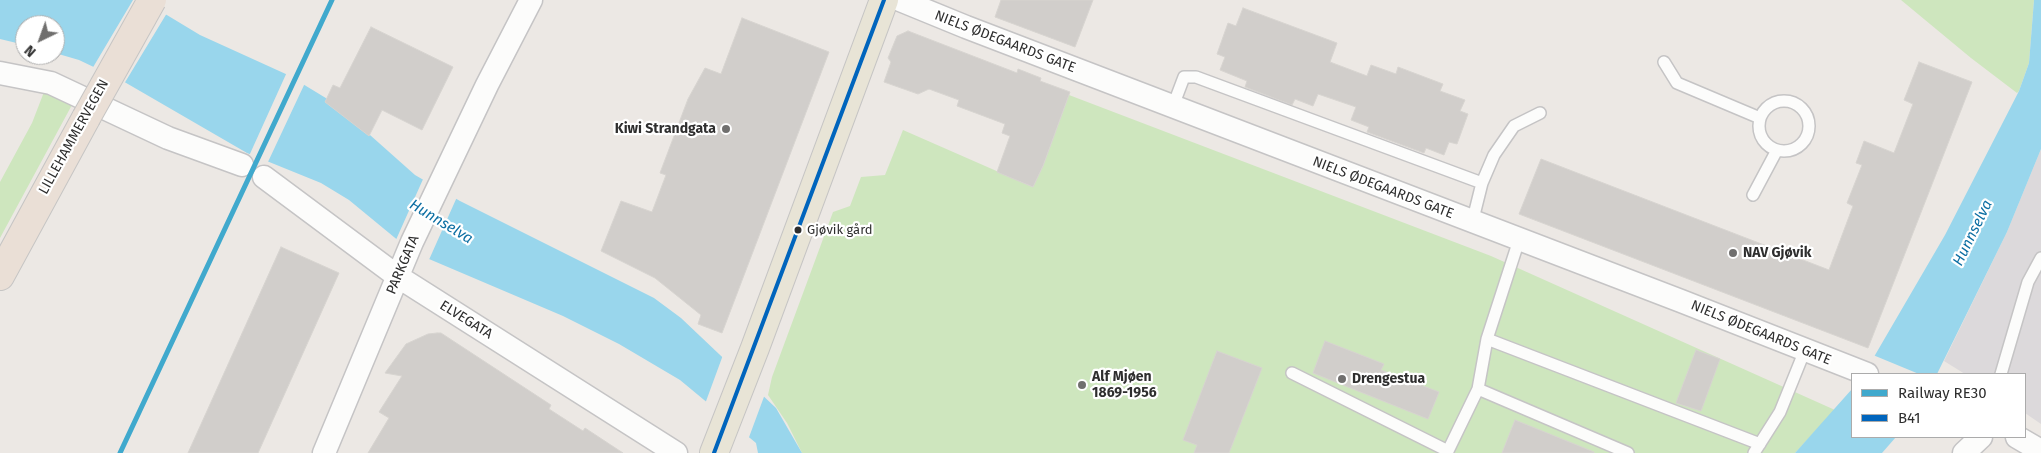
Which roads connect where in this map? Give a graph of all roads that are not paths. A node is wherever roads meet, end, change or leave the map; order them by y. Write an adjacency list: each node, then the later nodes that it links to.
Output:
1 (152, 0): 18 (highway, LILLEHAMMERVEGEN, bridge)
2 (531, 0): 19 (street, PARKGATA)
3 (884, 0): 27 (main road)
4 (900, 0): 7 (street, NIELS ØDEGAARDS GATE)
5 (1664, 62): 9 (lane)
6 (0, 73): 11 (street)
7 (1173, 106): 13 (lane); 15 (street, NIELS ØDEGAARDS GATE)
8 (1540, 113): 13 (lane)
9 (1760, 118): 10 (lane); 10 (lane)
10 (1776, 150): 14 (lane)
11 (242, 164)
12 (264, 177): 19 (street, ELVEGATA)
13 (1482, 183): 15 (lane)
14 (1753, 196)
15 (1472, 223): 16 (street, NIELS ØDEGAARDS GATE)
16 (1519, 240): 20 (lane); 21 (street, NIELS ØDEGAARDS GATE)
17 (2041, 258): 23 (lane)
18 (0, 276)
19 (397, 276): 30 (street, PARKGATA); 31 (street, ELVEGATA)
20 (1487, 339): 25 (lane); 28 (lane)
21 (1805, 350): 22 (street, NIELS ØDEGAARDS GATE); 28 (lane)
22 (1860, 372)
23 (2001, 373)
24 (1292, 374): 29 (lane)
25 (1478, 390): 29 (lane); 32 (lane)
26 (1980, 438): 33 (street)
27 (715, 449)
28 (1757, 449)
29 (1448, 452)
30 (324, 453)
31 (676, 453)
32 (1628, 453)
33 (1964, 453)

